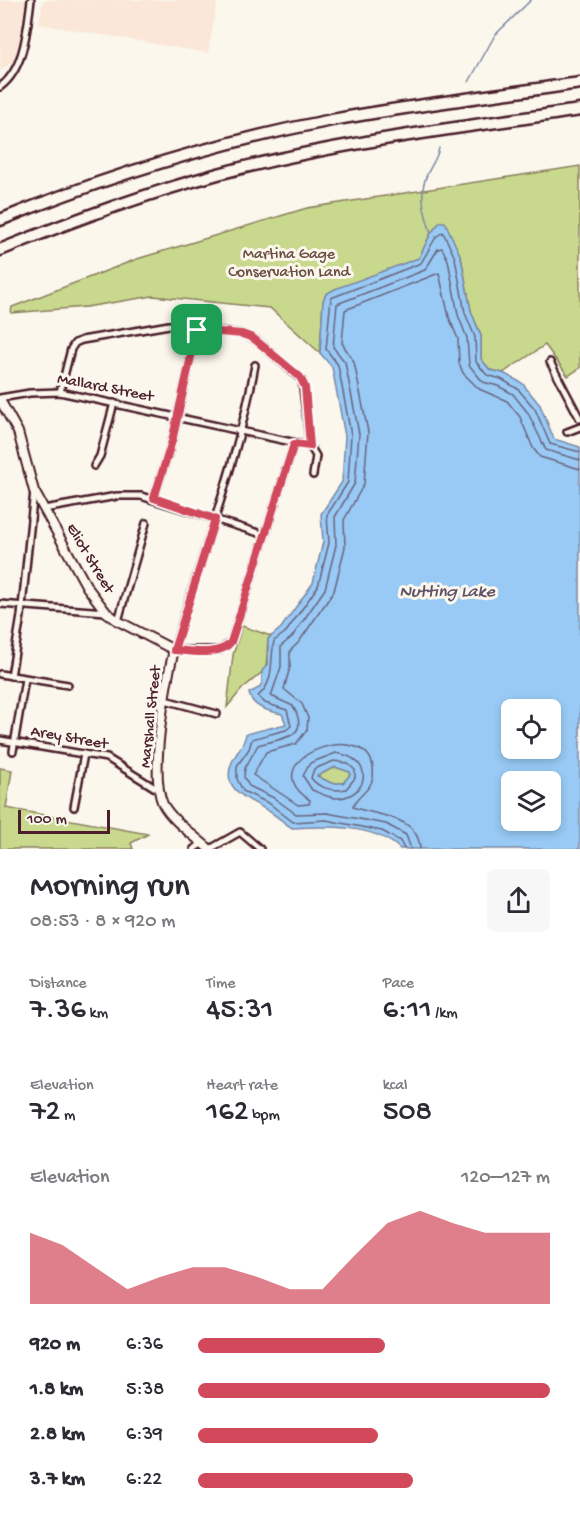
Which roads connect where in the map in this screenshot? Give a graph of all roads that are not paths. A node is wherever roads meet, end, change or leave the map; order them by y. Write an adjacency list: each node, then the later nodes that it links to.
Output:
1 (31, 0): 3 (street)
2 (580, 82): 5 (highway)
3 (0, 87)
4 (580, 111): 6 (highway)
5 (0, 220)
6 (0, 250)
7 (197, 330): 10 (street); 13 (street); 19 (street)
8 (550, 362): 14 (street)
9 (255, 365): 16 (street, Marshall Street)
10 (60, 392): 11 (street, Mallard Street); 12 (street, Mallard Street)
11 (0, 399): 22 (street, Eliot Street)
12 (114, 403): 13 (street, Mallard Street); 20 (street)
13 (178, 418): 16 (street, Mallard Street); 23 (street)
14 (580, 419)
15 (580, 427): 17 (street)
16 (241, 431): 18 (street, Mallard Street); 25 (street, Marshall Street)
17 (567, 432)
18 (294, 444): 19 (street, Mallard Street); 27 (street)
19 (310, 446): 21 (street)
20 (94, 466)
21 (313, 475)
22 (34, 492): 24 (street, Eliot Street); 29 (street)
23 (154, 498): 24 (street); 25 (street)
24 (44, 509): 30 (street, Eliot Street)
25 (215, 519): 27 (street); 32 (street, Marshall Street)
26 (146, 524): 31 (street)
27 (265, 535): 32 (street, Eliot Street)
28 (0, 604): 29 (street)
29 (23, 606): 30 (street); 34 (street)
30 (106, 612): 31 (street, Eliot Street)
31 (118, 621): 32 (street, Eliot Street)
32 (174, 650): 37 (street, Marshall Street)
33 (0, 674): 34 (street)
34 (11, 676): 35 (street)
35 (26, 679): 36 (street); 40 (street)
36 (68, 685)
37 (165, 700): 38 (street); 43 (street, Marshall Street)
38 (218, 714)
39 (0, 740): 40 (street, Arey Street)
40 (15, 743): 41 (street); 42 (street, Arey Street)
41 (13, 751)
42 (84, 754): 43 (street, Arey Street); 44 (street)
43 (160, 791): 45 (street, Marshall Street)
44 (74, 807)
45 (207, 847): 46 (street); 47 (street)
46 (194, 849)
47 (260, 849)

